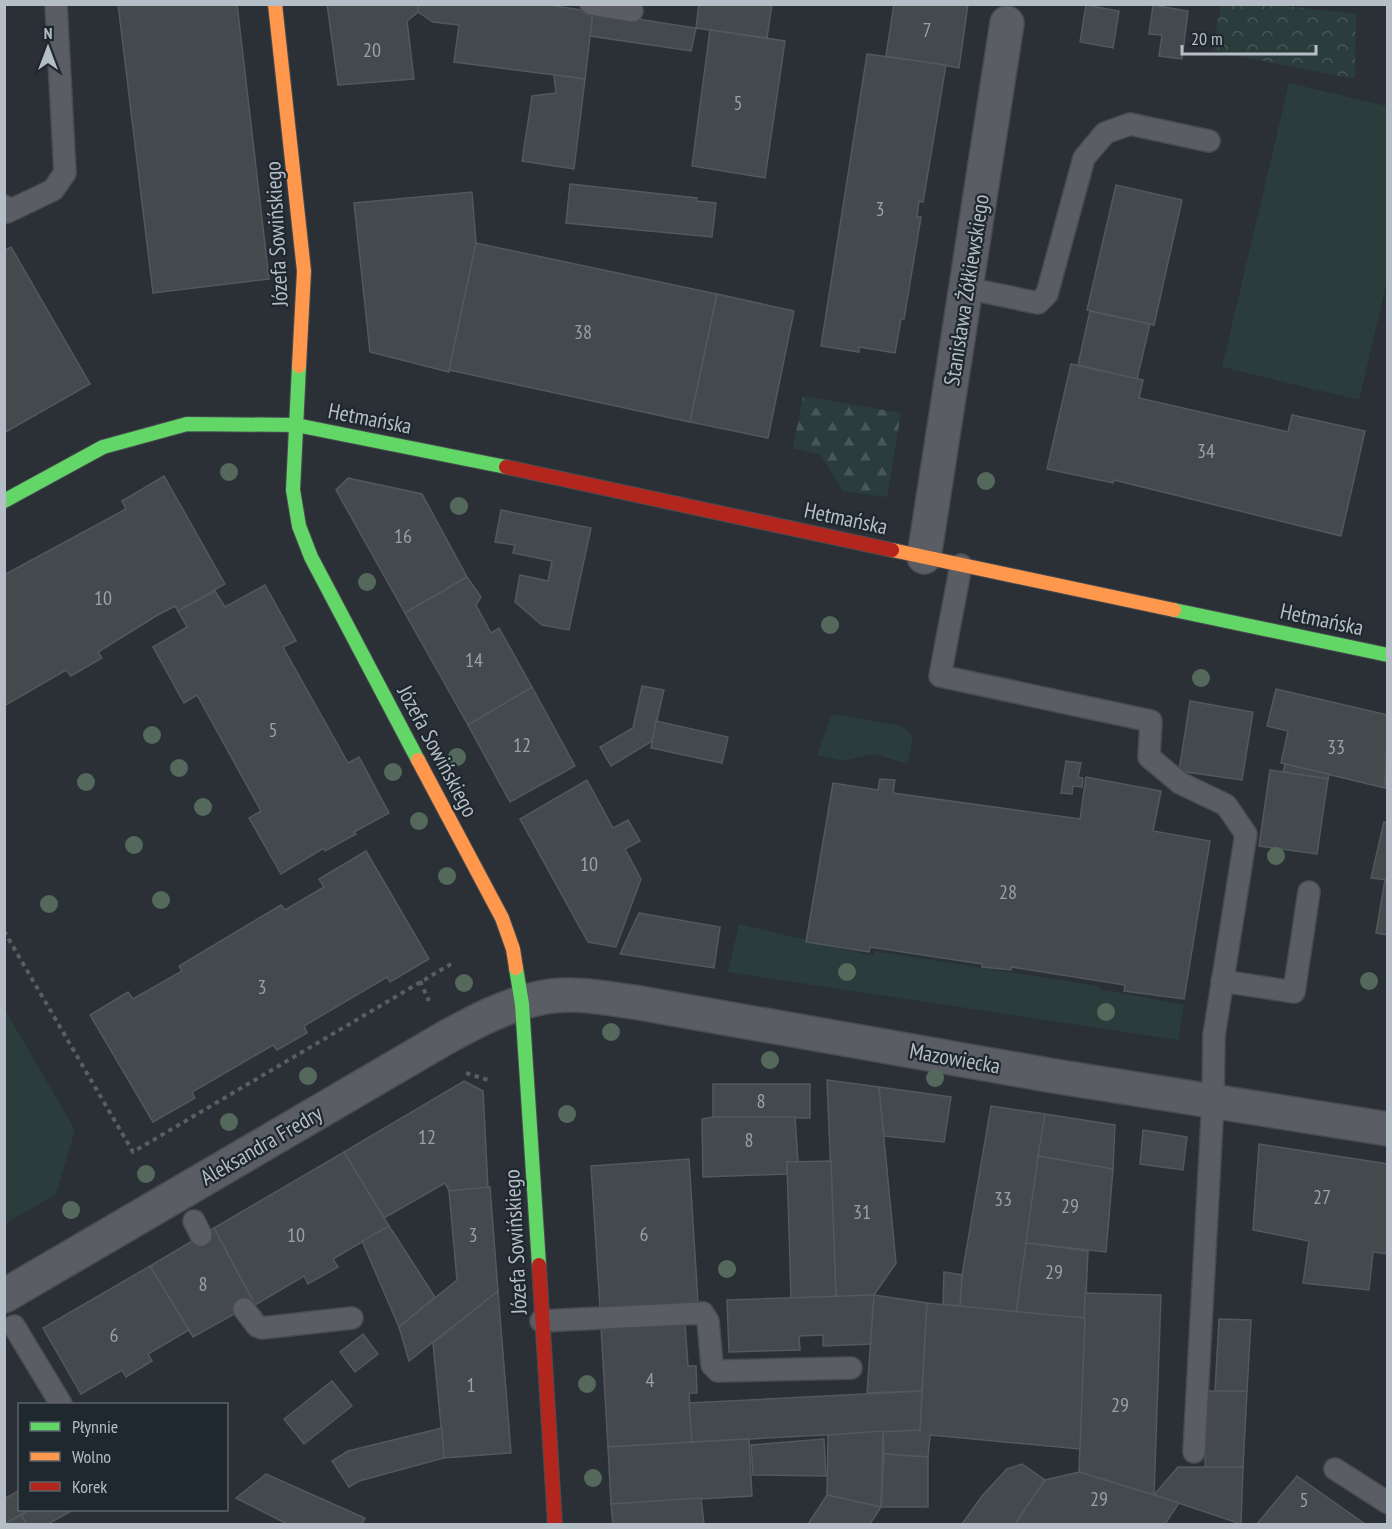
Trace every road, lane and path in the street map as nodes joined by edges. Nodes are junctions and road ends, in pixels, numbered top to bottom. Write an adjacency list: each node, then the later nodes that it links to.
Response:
1 (56, 4): 7 (lane)
2 (275, 4): 9 (street, Józefa Sowińskiego)
3 (591, 4): 4 (lane)
4 (632, 11)
5 (1007, 23): 8 (street, Stanisława Żółkiewskiego)
6 (1209, 141): 8 (lane)
7 (4, 206)
8 (966, 288): 11 (street, Stanisława Żółkiewskiego)
9 (296, 425): 10 (street, Hetmańska); 11 (street, Hetmańska); 18 (street, Józefa Sowińskiego)
10 (4, 501)
11 (924, 556): 12 (street, Hetmańska)
12 (961, 565): 13 (street, Hetmańska); 17 (lane)
13 (1388, 655)
14 (1310, 892): 17 (lane)
15 (4, 931): 16 (path)
16 (451, 964)
17 (1222, 981): 19 (lane)
18 (522, 1004): 19 (street, Mazowiecka); 22 (street, Aleksandra Fredry); 24 (street, Józefa Sowińskiego)
19 (1213, 1101): 20 (street, Mazowiecka); 27 (lane)
20 (1388, 1129)
21 (244, 1309): 23 (lane)
22 (9, 1311): 26 (lane)
23 (352, 1318)
24 (541, 1321): 25 (lane); 30 (street, Józefa Sowińskiego)
25 (851, 1368)
26 (60, 1403)
27 (1194, 1452)
28 (1335, 1469): 29 (lane)
29 (1388, 1503)
30 (555, 1524)

